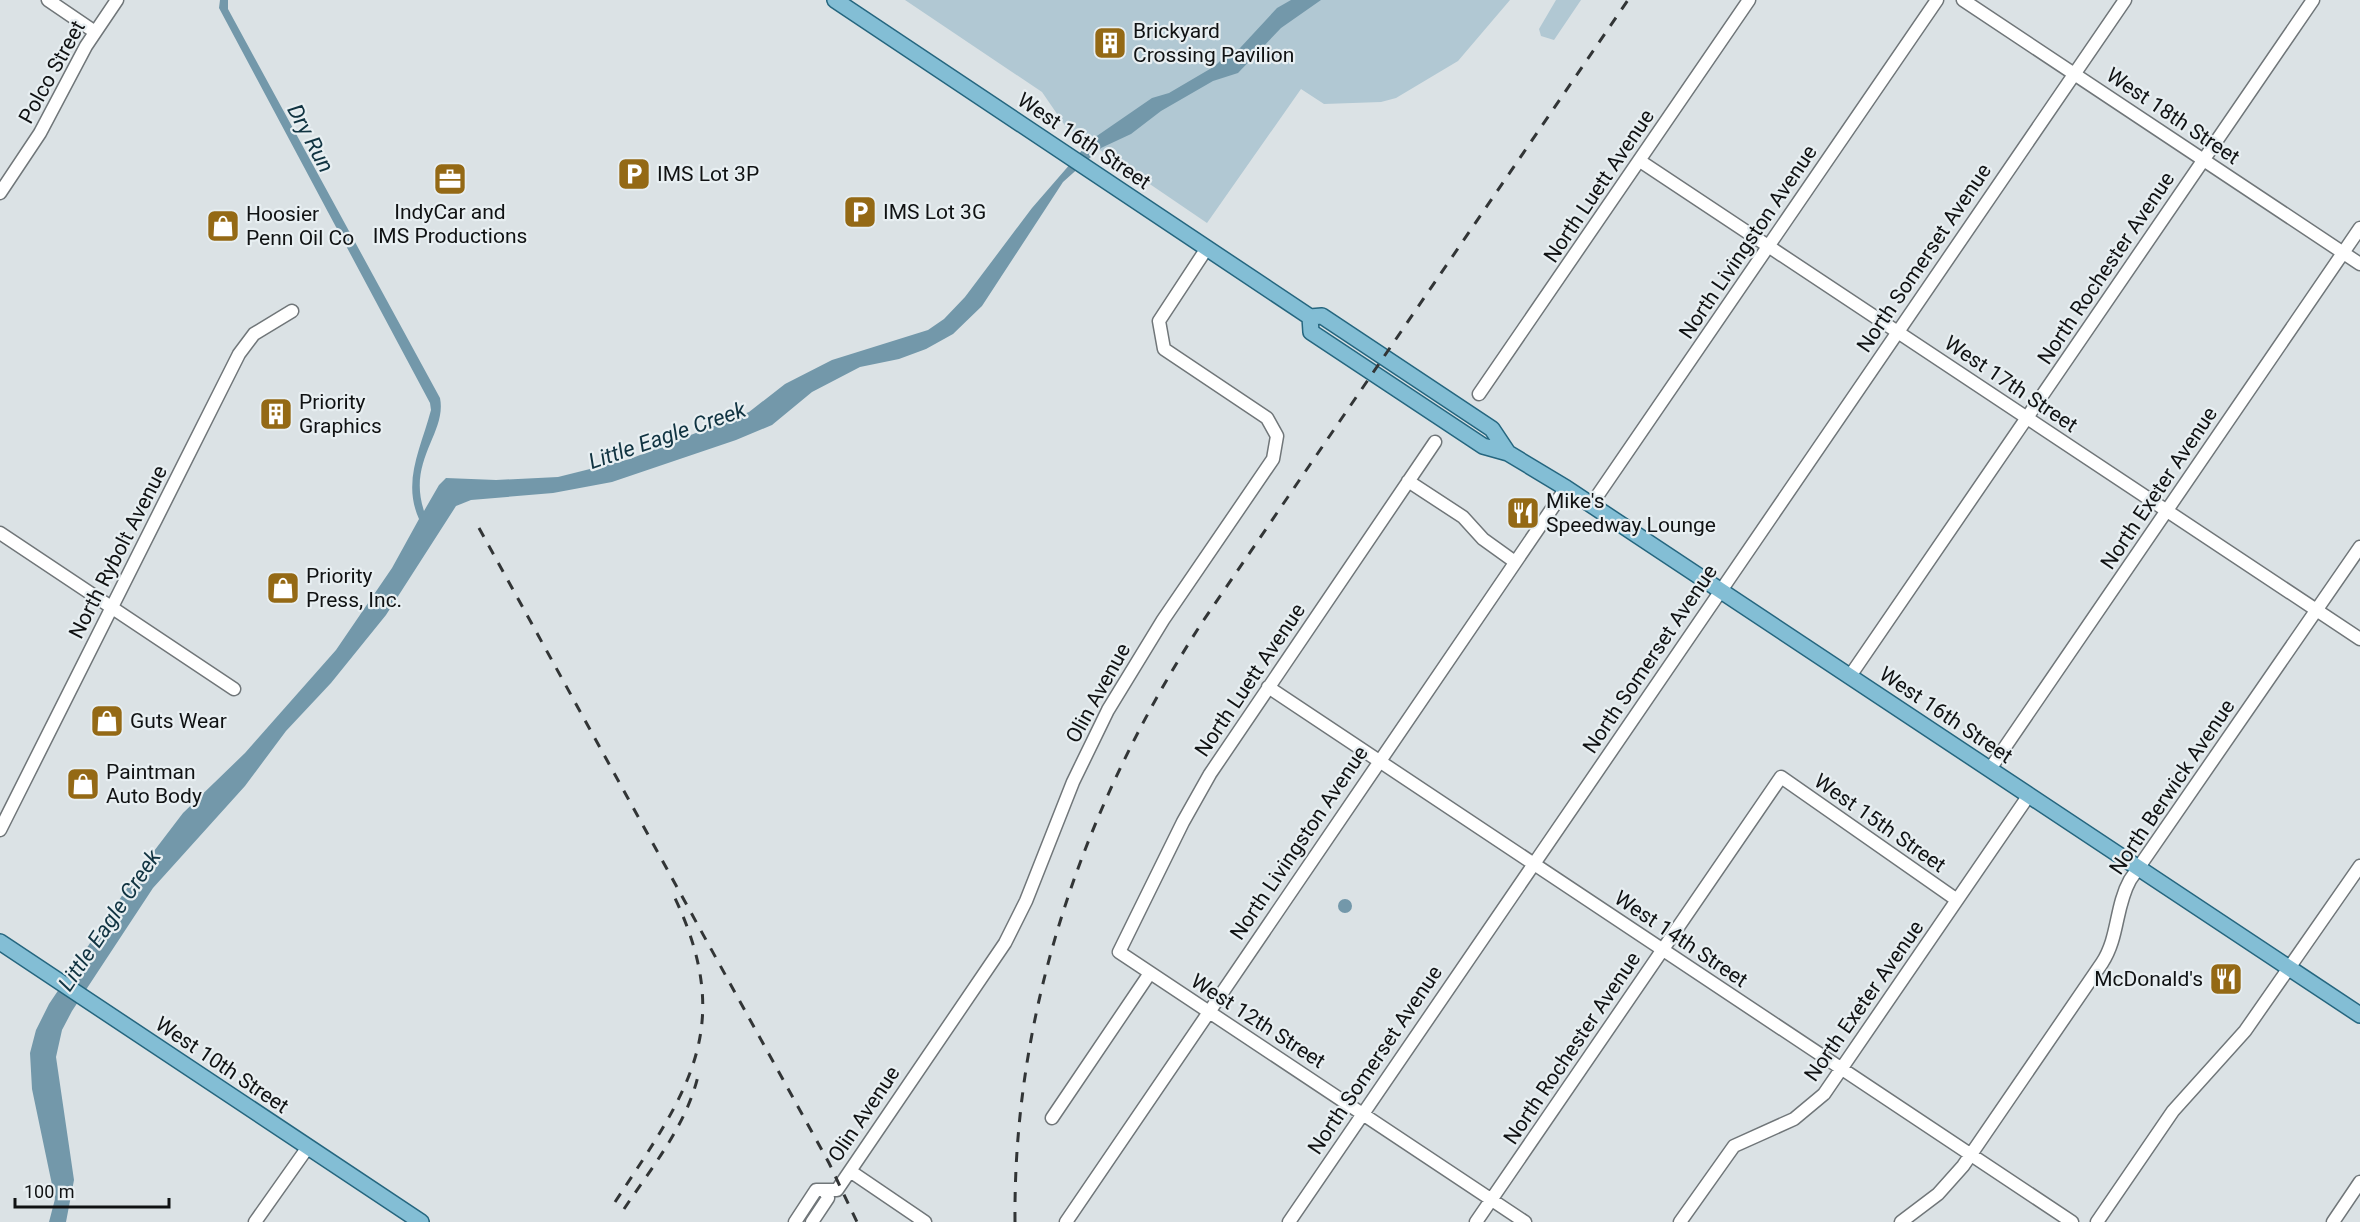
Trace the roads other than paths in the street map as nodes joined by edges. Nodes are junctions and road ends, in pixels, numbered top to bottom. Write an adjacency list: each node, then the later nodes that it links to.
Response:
1 (48, 0): 9 (street)
2 (117, 0): 9 (street, Polco Street)
3 (836, 0): 16 (main road, West 16th Street)
4 (1749, 0): 12 (street, North Luett Avenue)
5 (1937, 0): 15 (street, North Livingston Avenue)
6 (1964, 0): 10 (street, West 18th Street)
7 (2125, 0): 10 (street, North Somerset Avenue)
8 (2313, 0): 11 (street, North Rochester Avenue)
9 (95, 32): 13 (street, Polco Street)
10 (2075, 74): 11 (street, West 18th Street); 20 (street, North Somerset Avenue)
11 (2203, 160): 17 (street, West 18th Street); 22 (street, North Rochester Avenue)
12 (1640, 161): 15 (street, West 17th Street); 21 (street, North Luett Avenue)
13 (0, 193)
14 (2360, 228): 17 (street, North Exeter Avenue)
15 (1769, 246): 20 (street, West 17th Street); 26 (street, North Livingston Avenue)
16 (1207, 248): 25 (main road, West 16th Street); 59 (street, Olin Avenue)
17 (2343, 253): 18 (street, West 18th Street); 27 (street, North Exeter Avenue)
18 (2360, 264)
19 (292, 311): 32 (street, North Rybolt Avenue)
20 (1897, 332): 22 (street, West 17th Street); 31 (street, North Somerset Avenue)
21 (1479, 394)
22 (2026, 418): 27 (street, West 17th Street); 35 (street, North Rochester Avenue)
23 (1435, 442): 24 (street, North Luett Avenue)
24 (1408, 480): 30 (street); 36 (street, North Luett Avenue)
25 (1566, 488): 26 (main road, West 16th Street); 30 (street, North Livingston Avenue)
26 (1591, 505): 31 (main road, West 16th Street)
27 (2167, 511): 33 (street, West 17th Street); 39 (street, North Exeter Avenue)
28 (0, 533): 32 (street)
29 (2360, 547): 33 (street, North Berwick Avenue)
30 (1515, 562): 38 (street, North Livingston Avenue)
31 (1721, 591): 35 (main road, West 16th Street); 43 (street, North Somerset Avenue)
32 (112, 607): 37 (street); 42 (street, North Rybolt Avenue)
33 (2316, 610): 34 (street, West 17th Street); 45 (street, North Berwick Avenue)
34 (2360, 639)
35 (1850, 676): 39 (main road, West 16th Street)
36 (1268, 687): 38 (street, West 14th Street); 49 (street, North Luett Avenue)
37 (234, 688)
38 (1379, 762): 43 (street, West 14th Street); 52 (street, North Livingston Avenue)
39 (1990, 769): 41 (main road, West 16th Street)
40 (1781, 777): 46 (street, West 15th Street); 48 (street, North Rochester Avenue)
41 (2029, 795): 45 (main road, West 16th Street); 46 (street, North Exeter Avenue)
42 (0, 830)
43 (1533, 864): 48 (street, West 14th Street); 55 (street, North Somerset Avenue)
44 (2360, 866): 50 (street)
45 (2139, 868): 50 (main road, West 16th Street); 58 (street, North Berwick Avenue)
46 (1957, 900): 54 (street, North Exeter Avenue)
47 (0, 942): 57 (main road, West 10th Street)
48 (1663, 950): 54 (street, West 14th Street); 62 (street, North Rochester Avenue)
49 (1119, 952): 51 (street, West 12th Street)
50 (2289, 968): 53 (main road, West 16th Street); 75 (street)
51 (1150, 973): 52 (street, West 12th Street); 56 (street)
52 (1208, 1011): 55 (street, West 12th Street); 68 (street, North Livingston Avenue)
53 (2360, 1015)
54 (1842, 1069): 58 (street, West 14th Street); 72 (street, North Exeter Avenue)
55 (1363, 1114): 62 (street, West 12th Street); 69 (street, North Somerset Avenue)
56 (1052, 1118)
57 (308, 1147): 63 (street); 64 (main road, West 10th Street)
58 (1971, 1155): 73 (street, North Berwick Avenue); 74 (street, West 14th Street)
59 (850, 1171): 61 (street, Olin Avenue); 67 (street)
60 (2360, 1182): 76 (street)
61 (825, 1191): 65 (street, Olin Avenue); 66 (street, Olin Avenue)
62 (1492, 1200): 70 (street, North Rochester Avenue); 71 (street, West 12th Street)
63 (255, 1222)
64 (421, 1222)
65 (795, 1222)
66 (812, 1222)
67 (925, 1222)
68 (1066, 1222)
69 (1288, 1222)
70 (1476, 1222)
71 (1526, 1222)
72 (1680, 1222)
73 (1901, 1222)
74 (2072, 1222)
75 (2097, 1222)
76 (2333, 1222)

